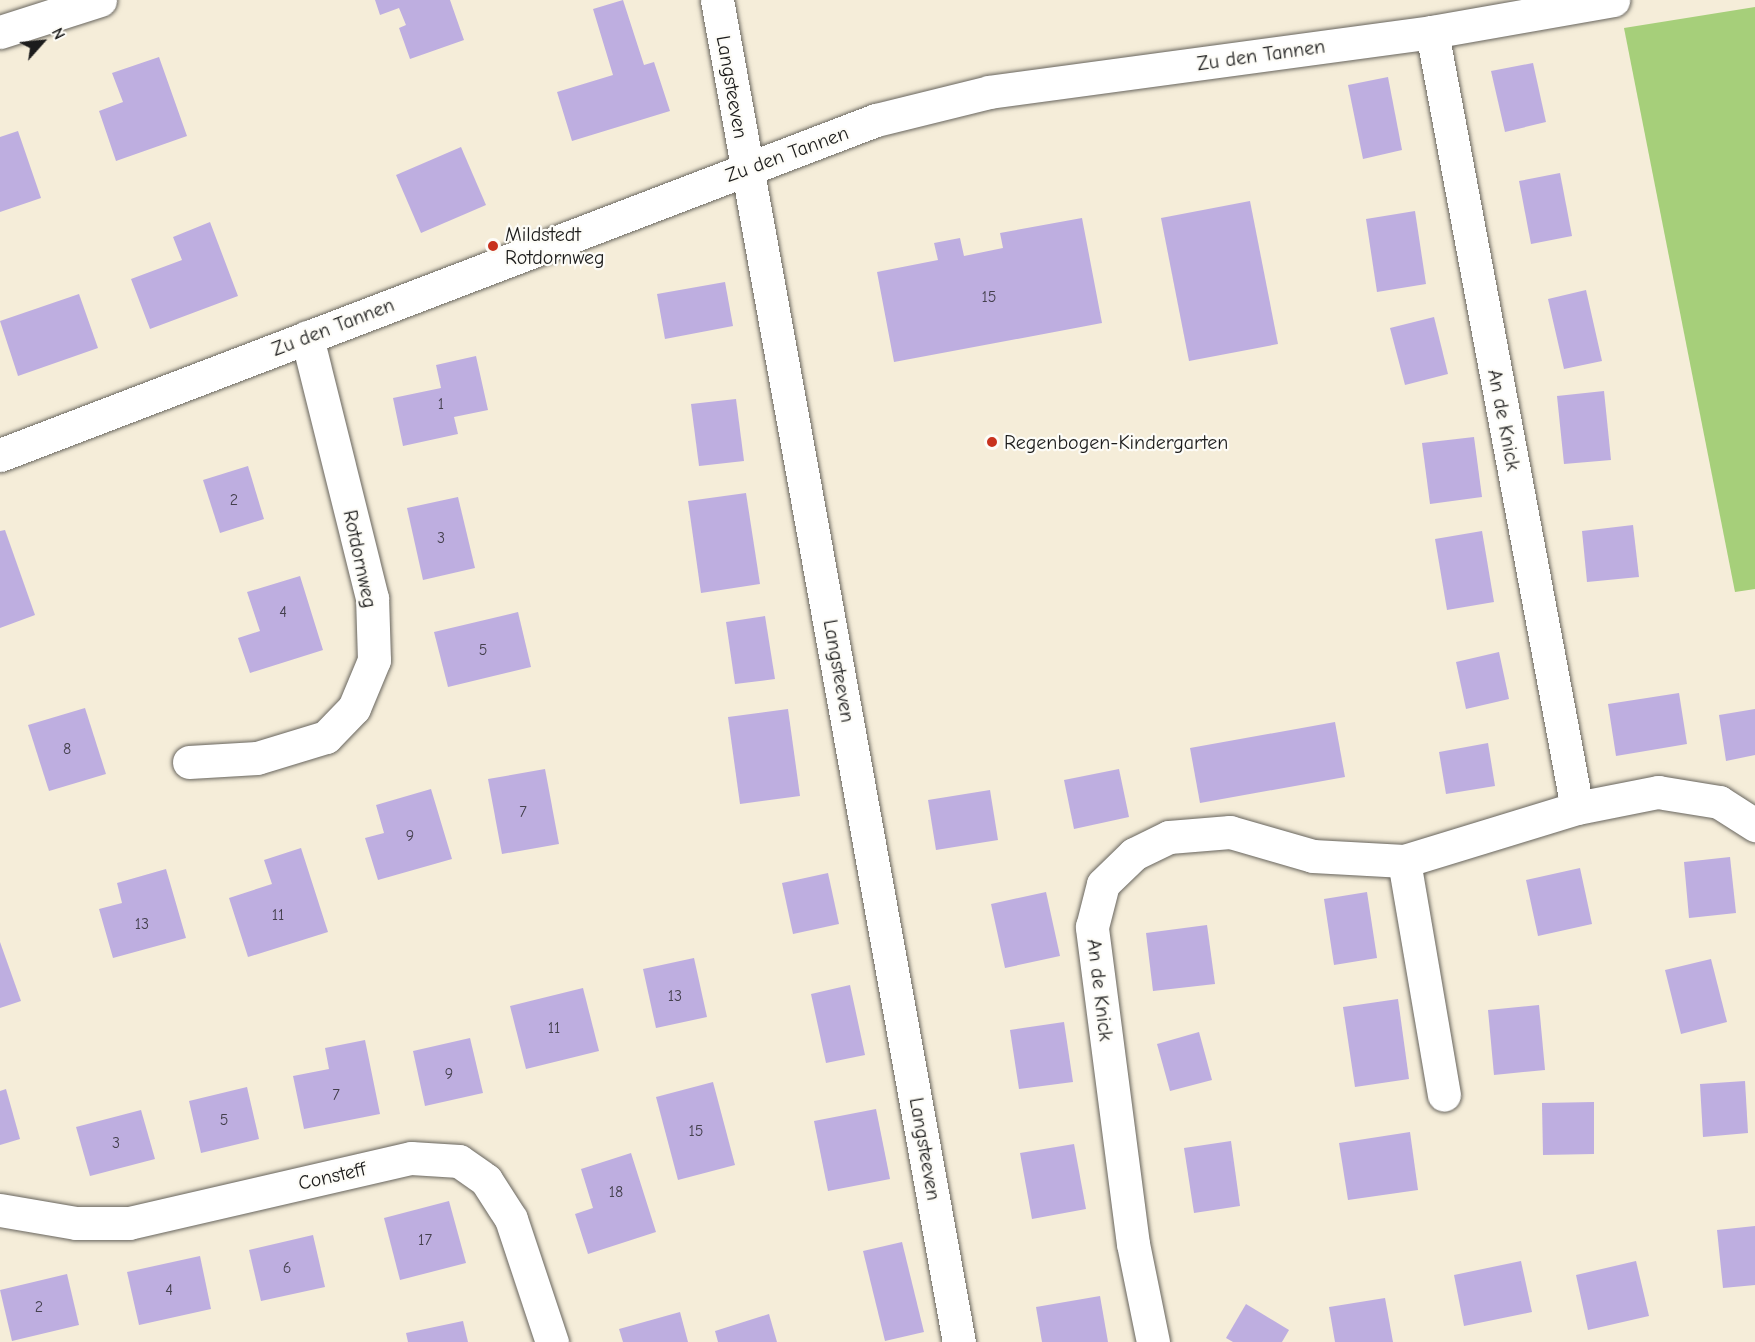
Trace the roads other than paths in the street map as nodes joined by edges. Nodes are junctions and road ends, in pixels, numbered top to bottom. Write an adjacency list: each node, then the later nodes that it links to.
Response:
1 (100, 0): 4 (street)
2 (717, 0): 6 (street, Langsteeven)
3 (1613, 0): 5 (street, Zu den Tannen)
4 (0, 32)
5 (1432, 32): 6 (street, Zu den Tannen); 10 (street, An de Knick)
6 (746, 168): 7 (street, Zu den Tannen); 16 (street, Langsteeven)
7 (307, 337): 8 (street, Zu den Tannen); 9 (street, Rotdornweg)
8 (0, 455)
9 (189, 762)
10 (1576, 808): 11 (street, An de Knick); 12 (street, An de Knick)
11 (1755, 825)
12 (1404, 861): 13 (street); 17 (street, An de Knick)
13 (1444, 1095)
14 (0, 1210): 15 (street, Consteff)
15 (552, 1342)
16 (959, 1342)
17 (1153, 1342)

